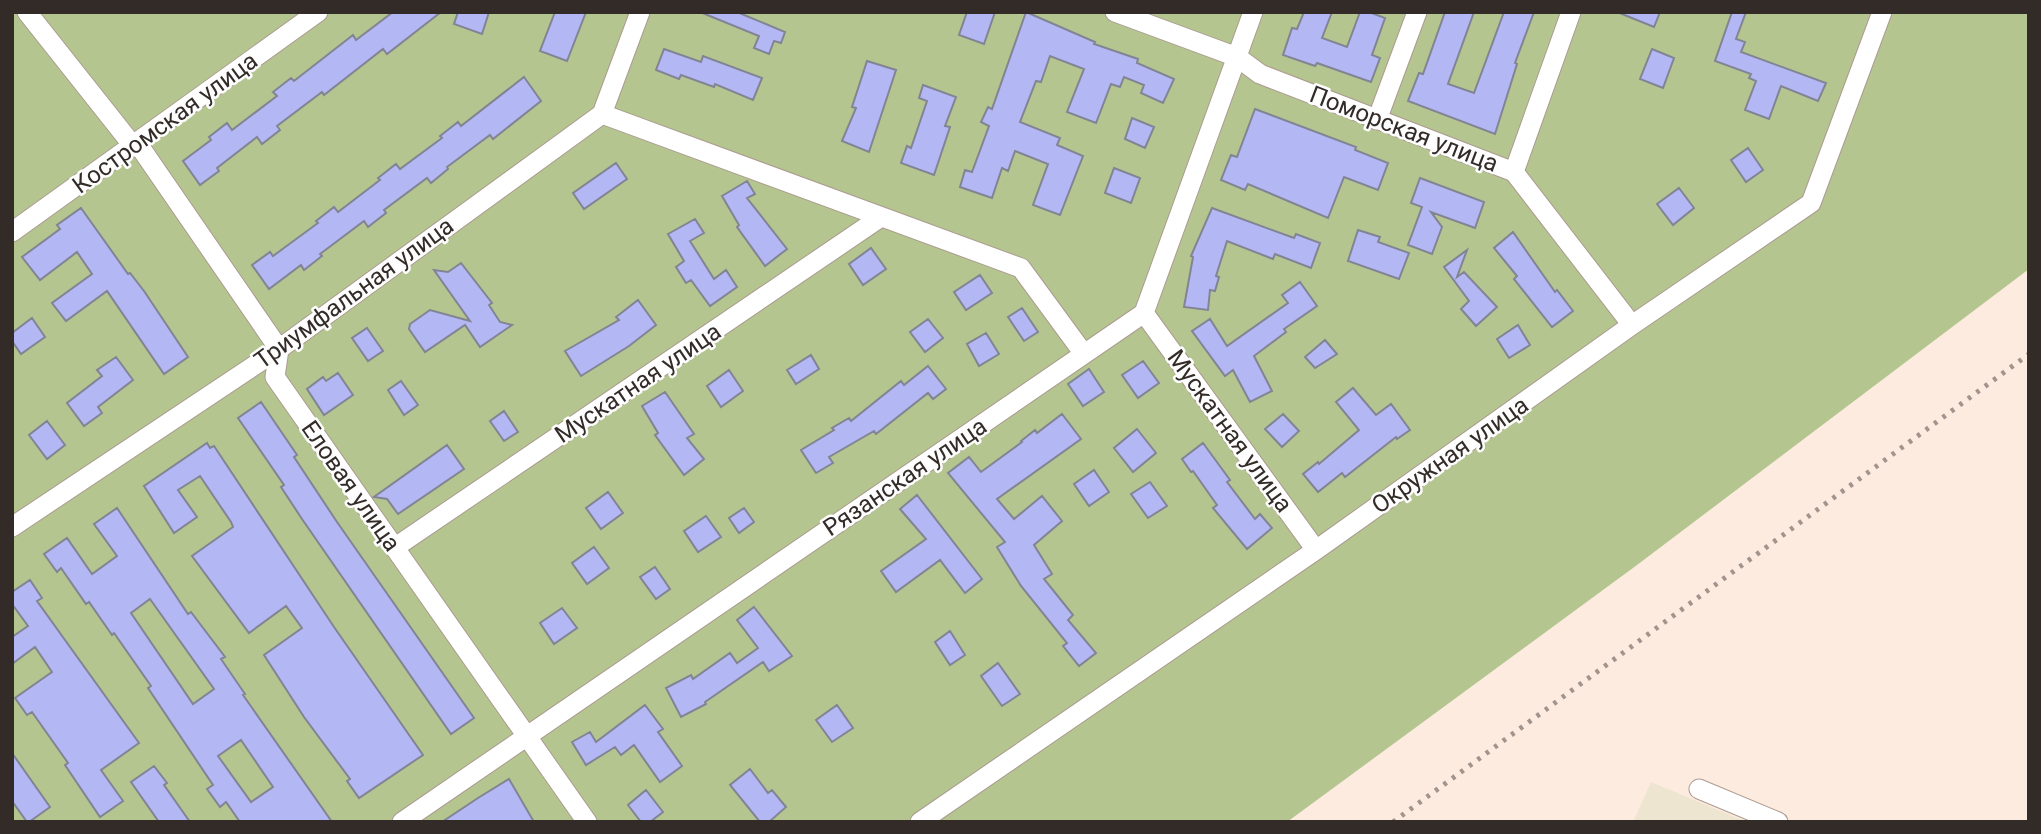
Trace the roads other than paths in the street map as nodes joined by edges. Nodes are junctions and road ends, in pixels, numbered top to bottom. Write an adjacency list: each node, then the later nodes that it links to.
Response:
1 (27, 12): 12 (street)
2 (318, 12): 12 (street, Костромская улица)
3 (640, 12): 10 (street)
4 (1115, 12): 9 (street, Поморская улица)
5 (1253, 12): 9 (street)
6 (1417, 12): 11 (street)
7 (1571, 12): 13 (street)
8 (1882, 12): 17 (street, Окружная улица)
9 (1237, 57): 11 (street, Поморская улица); 16 (street)
10 (602, 114): 14 (street); 18 (street, Триумфальная улица)
11 (1377, 120): 13 (street, Поморская улица)
12 (136, 145): 15 (street, Костромская улица); 18 (street)
13 (1514, 172): 17 (street, Поморская улица)
14 (881, 217): 19 (street); 21 (street, Мускатная улица)
15 (12, 233)
16 (1144, 313): 19 (street, Рязанская улица); 22 (street, Мускатная улица)
17 (1633, 325): 22 (street, Окружная улица)
18 (279, 349): 20 (street, Триумфальная улица); 21 (street, Еловая улица)
19 (1084, 354): 23 (street, Рязанская улица)
20 (12, 527)
21 (394, 548): 23 (street, Еловая улица)
22 (1317, 550): 27 (street, Окружная улица)
23 (528, 735): 25 (street, Рязанская улица); 26 (street, Еловая улица)
24 (1699, 789): 28 (street)
25 (402, 822)
26 (587, 822)
27 (920, 822)
28 (1778, 822)

